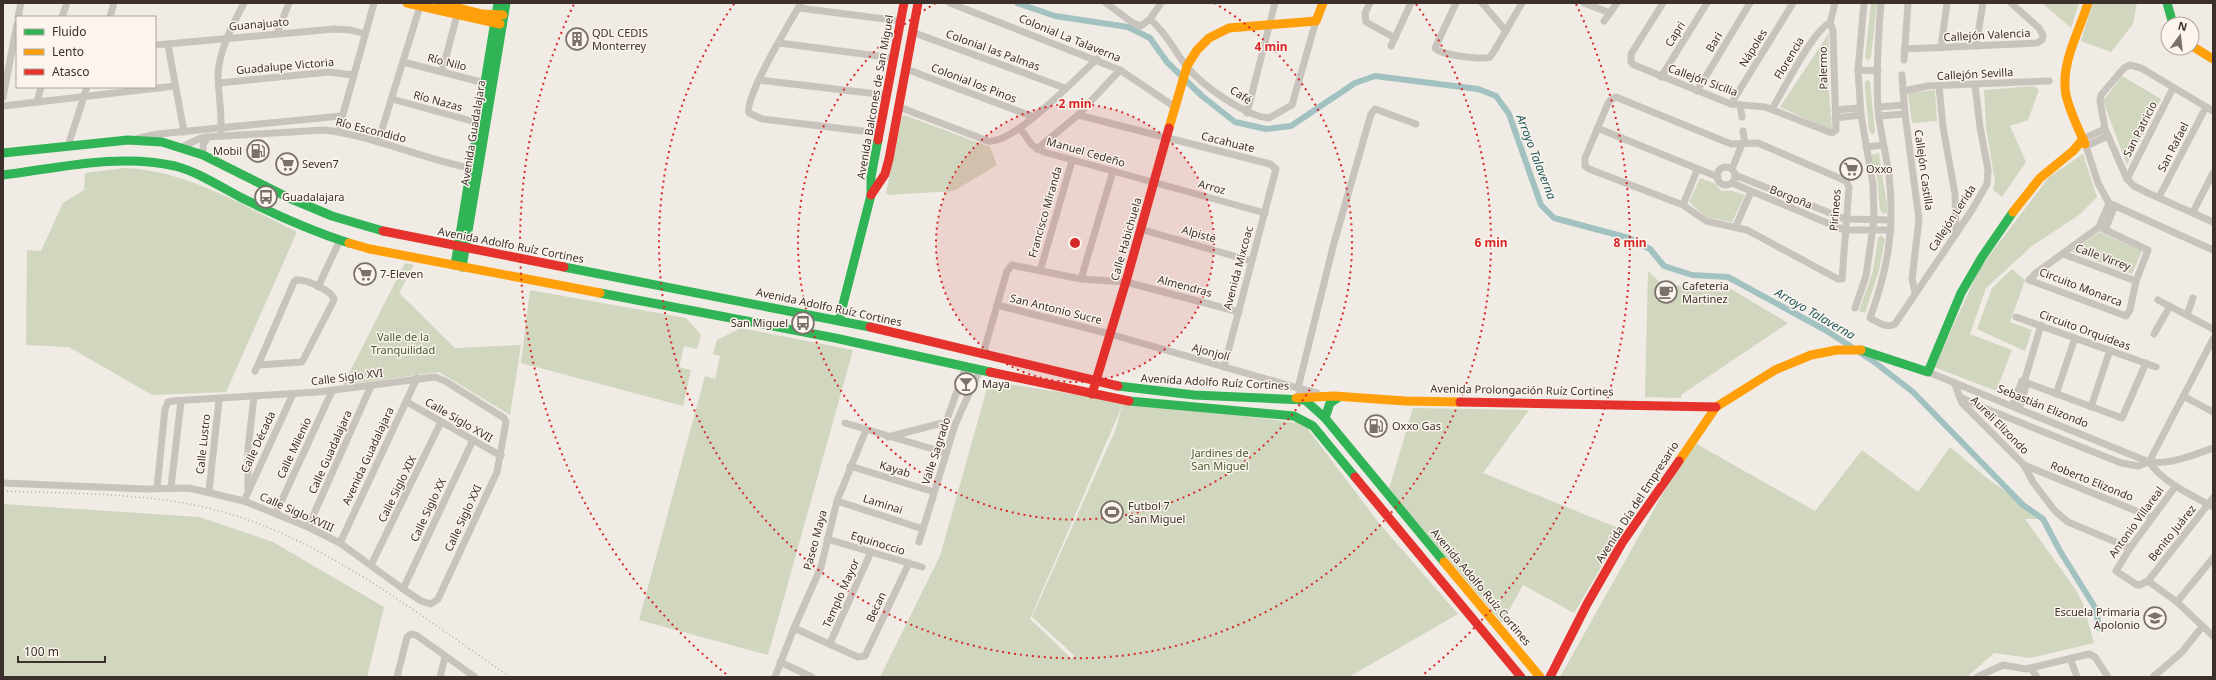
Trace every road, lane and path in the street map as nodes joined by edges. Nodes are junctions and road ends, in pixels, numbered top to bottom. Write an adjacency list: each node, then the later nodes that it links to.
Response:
1 (21, 3): 42 (street)
2 (67, 3): 43 (street)
3 (114, 3): 44 (street)
4 (244, 3): 58 (street)
5 (290, 3): 56 (street)
6 (374, 3): 57 (street)
7 (406, 3): 38 (main road)
8 (439, 3): 46 (main road)
9 (498, 3): 46 (main road, Avenida Guadalajara)
10 (506, 3): 46 (main road, Avenida Guadalajara)
11 (904, 3): 48 (main road, Avenida Balcones de San Miguel)
12 (918, 3): 55 (main road, Avenida Balcones de San Miguel)
13 (950, 3): 71 (street, Colonial La Talaverna)
14 (1106, 3): 47 (street)
15 (1161, 3): 47 (street)
16 (1275, 3): 52 (street)
17 (1323, 3): 49 (main road)
18 (1370, 3): 59 (street)
19 (1411, 3): 59 (street)
20 (1456, 3): 54 (street)
21 (1482, 3): 54 (street)
22 (1522, 3): 54 (street)
23 (1584, 3): 40 (street)
24 (1617, 3): 40 (street)
25 (1663, 3): 83 (street, Callejón Sicilia)
26 (1708, 3): 83 (street, Capri)
27 (1750, 3): 95 (street, Bari)
28 (1793, 3): 102 (street, Nápoles)
29 (1835, 3): 51 (street, Palermo)
30 (1864, 3): 78 (street)
31 (1881, 3): 79 (street)
32 (1908, 3): 68 (street)
33 (1947, 3): 67 (street)
34 (1983, 3): 66 (street)
35 (2010, 3): 66 (street, Callejón Valencia)
36 (2088, 3): 140 (main road)
37 (2167, 3): 45 (main road)
38 (420, 4): 41 (main road); 74 (street)
39 (800, 6): 48 (street); 61 (street)
40 (1610, 13): 50 (street)
41 (457, 15): 46 (main road); 80 (street)
42 (18, 16)
43 (62, 16)
44 (110, 16)
45 (2171, 16)
46 (500, 19): 87 (main road, Avenida Guadalajara); 152 (main road, Avenida Guadalajara)
47 (1150, 19): 75 (street, Café)
48 (901, 21): 60 (main road, Avenida Balcones de San Miguel)
49 (1316, 21): 52 (main road, Calle Habichuela); 114 (street, Café)
50 (1604, 21)
51 (1830, 23): 110 (street, Florencia); 111 (street, Palermo)
52 (1268, 24): 75 (main road, Calle Habichuela); 114 (street)
53 (16, 29): 99 (street)
54 (1506, 31)
55 (912, 32): 62 (main road, Avenida Balcones de San Miguel); 93 (street, Colonial las Palmas)
56 (277, 33): 57 (street, Guanajuato); 58 (street, Guanajuato)
57 (365, 34): 81 (street)
58 (227, 38): 64 (street, Guanajuato); 86 (street)
59 (1395, 38): 65 (street)
60 (898, 41): 62 (main road); 70 (main road, Avenida Balcones de San Miguel)
61 (779, 43): 70 (street); 84 (street)
62 (910, 44): 76 (main road, Avenida Balcones de San Miguel)
63 (156, 45): 64 (street, Guanajuato)
64 (168, 45): 89 (street)
65 (1391, 46)
66 (1976, 46): 67 (street, Callejón Valencia)
67 (1941, 48): 68 (street, Callejón Valencia)
68 (1904, 49): 73 (street)
69 (2200, 51): 72 (main road)
70 (894, 58): 97 (main road, Avenida Balcones de San Miguel)
71 (1097, 59): 77 (street, Colonial La Talaverna); 93 (street)
72 (2213, 59)
73 (1904, 60)
74 (403, 62): 80 (street, Río Nilo); 100 (street)
75 (1187, 68): 107 (main road, Calle Habichuela); 114 (street, Café)
76 (906, 69): 106 (main road, Avenida Balcones de San Miguel); 119 (street, Colonial los Pinos)
77 (1120, 70): 107 (street, Colonial La Talaverna); 116 (street)
78 (1858, 70): 79 (street); 113 (street)
79 (1878, 71): 108 (street)
80 (442, 72): 87 (street, Río Nilo)
81 (353, 75): 86 (street, Guadalupe Victoria); 117 (street)
82 (1902, 75): 96 (street, Callejón Castilla)
83 (1662, 77): 95 (street, Callejón Sicilia)
84 (759, 80): 97 (street); 133 (street)
85 (2049, 81): 88 (street, Callejón Sevilla)
86 (219, 83): 125 (street)
87 (486, 83): 123 (main road, Avenida Guadalajara)
88 (1975, 85): 90 (street, Callejón Sevilla); 180 (street, Callejón Lerida)
89 (175, 86): 98 (street); 129 (street)
90 (1939, 86): 96 (street, Callejón Sevilla); 180 (street)
91 (41, 88): 101 (street)
92 (87, 88): 98 (street)
93 (1065, 88): 119 (street)
94 (2173, 88): 109 (street); 131 (street); 160 (street, San Patricio)
95 (1697, 91): 102 (street, Callejón Sicilia)
96 (1903, 91): 104 (street, Callejón Castilla)
97 (886, 95): 133 (main road, Avenida Balcones de San Miguel)
98 (84, 97): 101 (street); 143 (street)
99 (3, 98)
100 (392, 100): 123 (street, Río Nazas); 139 (street)
101 (37, 102): 105 (street)
102 (1731, 104): 103 (street, Callejón Sicilia)
103 (1740, 105): 110 (street, Callejón Sicilia); 120 (street)
104 (1904, 105): 108 (street); 115 (street, Callejón Castilla)
105 (3, 106)
106 (899, 107): 126 (street); 150 (main road, Avenida Balcones de San Miguel)
107 (1175, 107): 137 (main road, Calle Habichuela)
108 (1878, 107): 118 (street)
109 (2206, 107): 112 (street); 165 (street, San Rafael)
110 (1772, 109): 134 (street, Callejón Sicilia)
111 (1835, 110): 113 (street); 121 (street, Palermo)
112 (2213, 111)
113 (1861, 112): 121 (street); 145 (street)
114 (1247, 113)
115 (1905, 114): 118 (street); 193 (street, Callejón Castilla)
116 (1078, 115): 137 (street, Cacahuate); 146 (street)
117 (341, 116): 122 (street); 130 (street)
118 (1879, 116): 142 (street)
119 (1034, 117): 126 (street)
120 (1742, 117)
121 (1835, 118): 134 (street, Palermo)
122 (282, 122): 125 (street); 132 (street)
123 (479, 123): 152 (main road, Avenida Guadalajara)
124 (1416, 124): 229 (street)
125 (221, 128): 129 (street); 135 (street)
126 (1020, 128): 146 (street, Manuel Cedeño)
127 (1597, 128): 141 (street, Pirineos); 153 (street); 167 (street, Pirineos)
128 (1743, 131): 141 (street)
129 (184, 132): 138 (street)
130 (338, 132): 132 (street, Río Escondido); 139 (street, Río Escondido)
131 (2107, 132): 140 (street); 160 (street)
132 (284, 133): 135 (street, Río Escondido)
133 (879, 133): 149 (main road, Avenida Balcones de San Miguel)
134 (1834, 133)
135 (221, 136): 136 (street, Río Escondido)
136 (208, 137): 144 (street, Río Escondido); 148 (street)
137 (1167, 138): 158 (street, Cacahuate); 161 (main road, Calle Habichuela)
138 (128, 140): 143 (main road, Avenida Adolfo Ruíz Cortines); 144 (main road, Avenida Adolfo Ruíz Cortines)
139 (378, 142): 152 (street, Río Escondido)
140 (2083, 143): 166 (street); 216 (main road)
141 (1743, 144): 155 (street); 170 (street, Pirineos)
142 (1883, 144): 145 (street); 172 (street)
143 (68, 146): 147 (main road, Avenida Adolfo Ruíz Cortines)
144 (182, 146): 148 (main road, Avenida Adolfo Ruíz Cortines)
145 (1866, 147): 171 (street)
146 (1037, 149): 151 (street, Manuel Cedeño)
147 (3, 153)
148 (203, 155): 182 (main road, Avenida Adolfo Ruíz Cortines)
149 (875, 156): 150 (main road); 164 (main road, Avenida Balcones de San Miguel)
150 (889, 159): 164 (main road, Avenida Balcones de San Miguel)
151 (1072, 161): 154 (street, Manuel Cedeño); 188 (street, Francisco Miranda)
152 (475, 169): 182 (main road, Avenida Guadalajara)
153 (1697, 170): 159 (street); 167 (street)
154 (1113, 171): 161 (street, Manuel Cedeño); 189 (street)
155 (1734, 172): 159 (street); 162 (street); 170 (street, Borgoña)
156 (2213, 173): 168 (street)
157 (3, 175): 181 (main road)
158 (1276, 175): 169 (street, Avenida Mixcoac)
159 (1718, 177): 162 (street)
160 (2127, 179): 165 (street)
161 (1154, 183): 169 (street, Arroz); 176 (main road, Calle Habichuela)
162 (1732, 183): 163 (street, Borgoña)
163 (1751, 192): 174 (street); 177 (street, Borgoña)
164 (871, 195): 202 (main road, Avenida Balcones de San Miguel)
165 (2159, 197): 168 (street)
166 (2112, 204): 175 (street); 183 (street)
167 (1683, 205): 174 (street, Pirineos)
168 (2193, 212): 173 (street)
169 (1265, 213): 185 (street, Avenida Mixcoac)
170 (1845, 219): 171 (street, Borgoña); 177 (street, Pirineos)
171 (1874, 220): 172 (street, Borgoña); 178 (street)
172 (1892, 220): 179 (street)
173 (2213, 222)
174 (1736, 226): 177 (street, Pirineos)
175 (2102, 228): 184 (street); 190 (street, Circuito Monarca)
176 (1140, 229): 185 (street, Alpiste); 191 (main road, Calle Habichuela)
177 (1844, 230): 178 (street, Borgoña)
178 (1874, 230): 179 (street, Borgoña); 198 (street)
179 (1892, 230): 193 (street, Callejón Lerida)
180 (1956, 234): 193 (street, Callejón Lerida)
181 (340, 240): 187 (main road); 192 (street)
182 (462, 248): 187 (main road, Avenida Guadalajara); 202 (main road, Avenida Adolfo Ruíz Cortines)
183 (2213, 250)
184 (2063, 254): 190 (street, Calle Virrey); 190 (street, Circuito Monarca)
185 (1252, 261): 199 (street, Avenida Mixcoac)
186 (1017, 265): 188 (street, Almendras); 196 (street, Francisco Miranda)
187 (459, 266): 212 (main road)
188 (1040, 270): 189 (street, Almendras)
189 (1082, 279): 191 (street, Almendras)
190 (2136, 281)
191 (1126, 282): 199 (street, Almendras); 205 (main road, Calle Habichuela)
192 (318, 287): 192 (street)
193 (1915, 292)
194 (2193, 298): 200 (street)
195 (2158, 300): 197 (street)
196 (996, 305): 205 (street, San Antonio Sucre); 210 (street, Francisco Miranda)
197 (2170, 306): 200 (street); 206 (street)
198 (1855, 308)
199 (1238, 312): 213 (street, Avenida Mixcoac)
200 (2187, 315): 204 (street)
201 (2016, 317): 203 (street, Circuito Orquídeas)
202 (839, 320): 210 (main road, Avenida Adolfo Ruíz Cortines)
203 (2041, 325): 207 (street, Circuito Orquídeas); 218 (street)
204 (2213, 329)
205 (1110, 334): 213 (street, Ajonjolí); 219 (main road, Calle Habichuela)
206 (2154, 334)
207 (2075, 338): 209 (street, Circuito Orquídeas); 225 (street)
208 (2213, 339): 228 (street)
209 (2110, 350): 211 (street, Circuito Orquídeas); 236 (street)
210 (983, 354): 219 (main road, Avenida Adolfo Ruíz Cortines)
211 (2146, 363): 214 (street, Circuito Orquídeas); 236 (street)
212 (966, 366): 215 (main road); 241 (street)
213 (1224, 367): 229 (street, Ajonjolí)
214 (2156, 367)
215 (980, 368): 224 (main road); 243 (street, Valle Sagrado)
216 (1928, 372): 220 (street, Sebastián Elizondo); 235 (main road, Sebastián Elizondo)
217 (417, 378): 221 (street, Calle Siglo XVI); 234 (street, Avenida Guadalajara); 244 (street, Calle Siglo XVI)
218 (2025, 381): 225 (street); 237 (street)
219 (1096, 382): 224 (main road, Calle Habichuela); 229 (main road, Avenida Adolfo Ruíz Cortines)
220 (1954, 382): 226 (street, Aureli Elizondo); 237 (street, Sebastián Elizondo)
221 (371, 386): 222 (street, Calle Siglo XVI); 267 (street, Calle Guadalajara)
222 (332, 391): 223 (street, Calle Siglo XVI); 265 (street, Calle Milenio)
223 (293, 394): 227 (street, Calle Siglo XVI); 258 (street, Calle Década)
224 (1092, 394): 296 (main road)
225 (2056, 394): 236 (street)
226 (1958, 395): 251 (street); 252 (street, Aureli Elizondo)
227 (254, 396): 232 (street, Calle Siglo XVI); 258 (street)
228 (2183, 396): 238 (street); 251 (street)
229 (1302, 397): 230 (main road, Avenida Prolongación Ruíz Cortines); 230 (street, Avenida Prolongación Ruíz Cortines); 239 (main road, Avenida Adolfo Ruíz Cortines)
230 (1329, 397): 231 (main road, Avenida Prolongación Ruíz Cortines)
231 (1339, 397): 235 (main road, Avenida Prolongación Ruíz Cortines); 239 (main road)
232 (219, 400): 233 (street, Calle Siglo XVI); 259 (street, Calle Lustro)
233 (180, 401): 255 (street); 257 (street, Calle Siglo XVI)
234 (407, 402): 240 (street, Calle Siglo XVII); 271 (street, Avenida Guadalajara)
235 (1716, 407): 298 (main road, Avenida Día del Empresario)
236 (2090, 407)
237 (2015, 408): 251 (street, Sebastián Elizondo)
238 (2213, 412)
239 (1325, 418): 297 (main road, Avenida Adolfo Ruíz Cortines)
240 (441, 422): 247 (street, Calle Siglo XVII); 276 (street, Calle Siglo XIX)
241 (946, 422): 243 (street); 246 (street)
242 (845, 423): 245 (street)
243 (955, 425): 249 (street, Valle Sagrado)
244 (506, 426): 250 (street, Calle Siglo XXI)
245 (866, 430): 246 (street); 253 (street, Paseo Maya)
246 (888, 437): 249 (street)
247 (473, 440): 250 (street, Calle Siglo XVII); 279 (street, Calle Siglo XX)
248 (2213, 448): 251 (street, Sebastián Elizondo)
249 (946, 453): 260 (street, Valle Sagrado)
250 (501, 456): 280 (street, Calle Siglo XXI)
251 (2149, 462): 256 (street)
252 (2024, 465): 266 (street, Roberto Elizondo); 272 (street, Aureli Elizondo)
253 (850, 466): 260 (street, Kayab); 263 (street, Paseo Maya)
254 (3, 483): 257 (street, Calle Siglo XVIII)
255 (171, 487): 257 (street, Calle Siglo XVIII); 259 (street, Calle Siglo XVIII)
256 (2175, 487): 264 (street); 266 (street, Antonio Villareal)
257 (157, 488)
258 (248, 488): 262 (street, Calle Década)
259 (209, 491): 262 (street, Calle Siglo XVIII)
260 (934, 492): 268 (street, Valle Sagrado)
261 (2213, 498): 264 (street, Benito Juárez)
262 (244, 501): 265 (street, Calle Siglo XVIII)
263 (837, 501): 268 (street, Laminai); 269 (street, Paseo Maya)
264 (2211, 506): 278 (street, Benito Juárez)
265 (276, 513): 267 (street, Calle Siglo XVIII)
266 (2151, 517): 272 (street, Antonio Villareal)
267 (308, 527): 271 (street, Calle Siglo XVIII)
268 (923, 529): 270 (street, Valle Sagrado)
269 (827, 539): 273 (street, Equinoccio); 283 (street, Paseo Maya)
270 (919, 542)
271 (340, 544): 276 (street, Calle Siglo XVIII)
272 (2130, 548): 278 (street, Antonio Villareal)
273 (871, 552): 275 (street, Equinoccio); 285 (street, Templo Mayor)
274 (2213, 558): 281 (street)
275 (909, 563): 277 (street, Equinoccio); 285 (street, Becan)
276 (371, 565): 279 (street, Calle Siglo XVIII)
277 (922, 567)
278 (2148, 581): 281 (street)
279 (403, 589): 280 (street, Calle Siglo XVIII)
280 (421, 601)
281 (2177, 602): 282 (street)
282 (2202, 627): 284 (street); 303 (street)
283 (794, 628): 285 (street); 288 (street, Paseo Maya)
284 (2213, 636)
285 (830, 644)
286 (445, 657): 291 (street); 292 (street); 293 (street)
287 (2070, 658): 289 (street); 301 (street); 302 (street)
288 (780, 662): 294 (street, Paseo Maya); 295 (street)
289 (2031, 669): 290 (street); 300 (street)
290 (1992, 674): 299 (street)
291 (398, 677)
292 (440, 677)
293 (475, 677)
294 (775, 677)
295 (812, 677)
296 (1521, 677)
297 (1540, 677)
298 (1550, 677)
299 (1977, 677)
300 (2037, 677)
301 (2077, 677)
302 (2108, 677)
303 (2153, 677)

